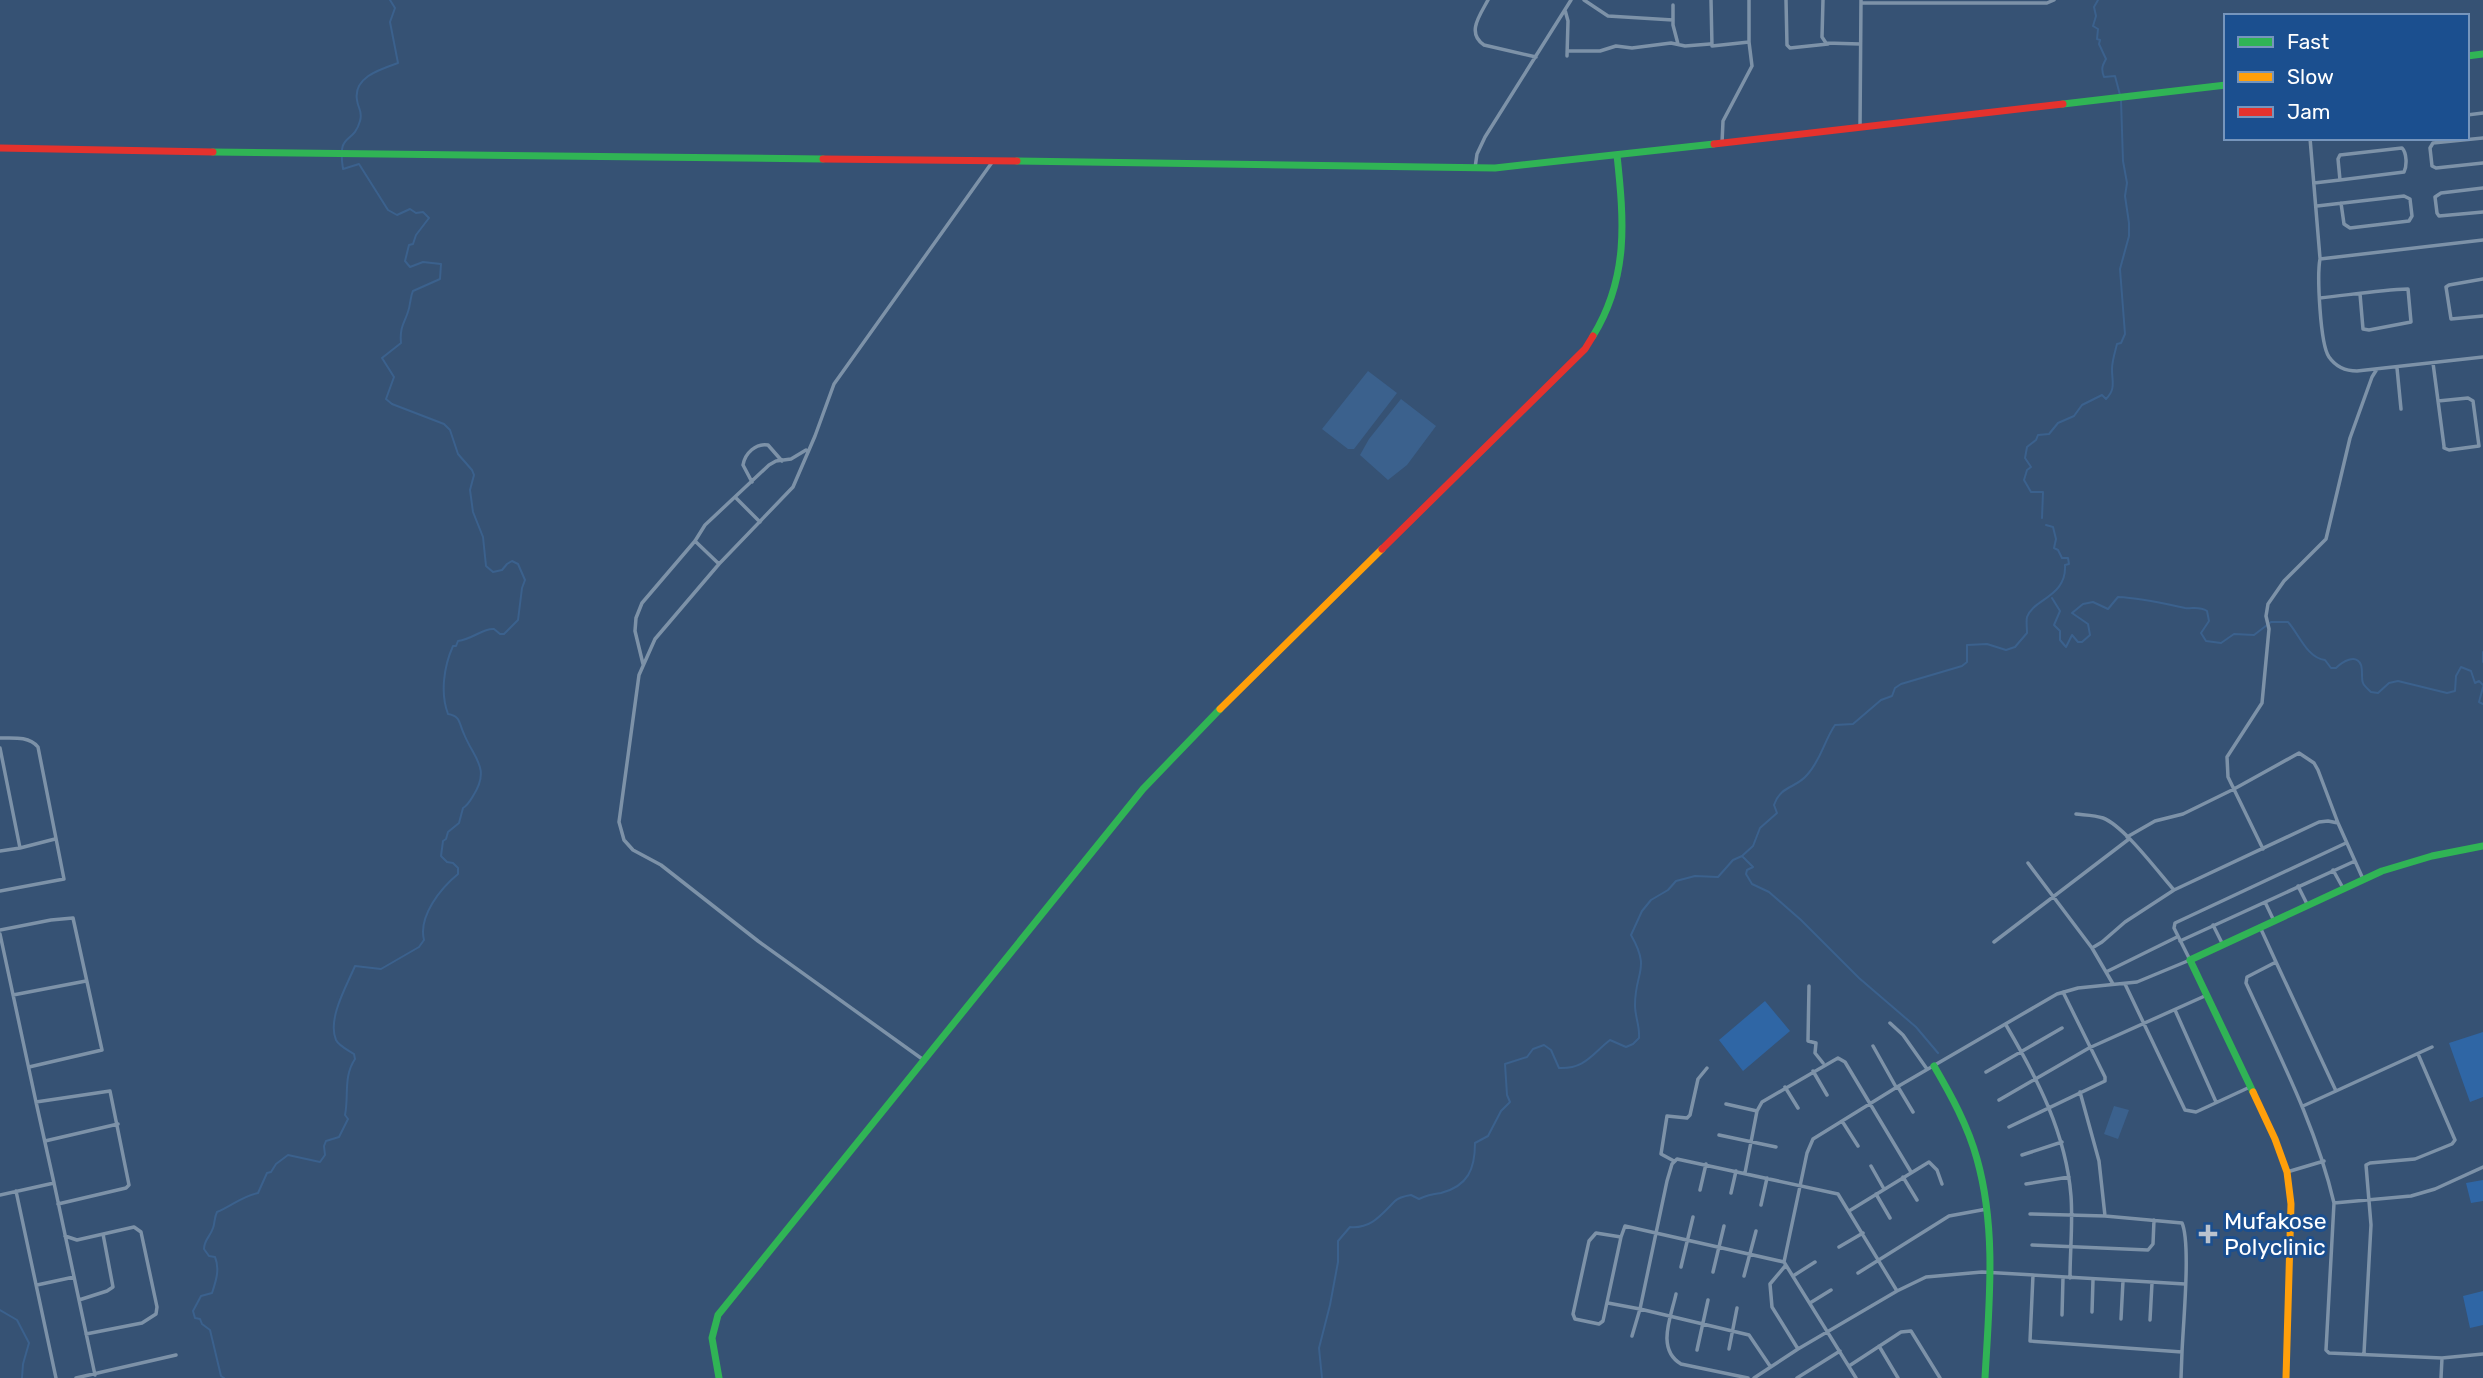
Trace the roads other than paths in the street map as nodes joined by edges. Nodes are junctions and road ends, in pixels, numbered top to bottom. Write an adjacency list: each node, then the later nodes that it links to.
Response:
1 (1488, 0): 18 (street)
2 (1571, 0): 11 (street)
3 (1584, 0): 12 (street)
4 (1711, 0): 15 (street)
5 (1749, 0): 13 (street)
6 (1786, 0): 16 (street)
7 (1823, 0): 16 (street)
8 (2054, 0): 9 (street)
9 (1861, 1): 17 (street)
10 (1673, 5): 12 (street)
11 (1565, 10): 14 (street); 18 (street)
12 (1673, 20): 14 (street)
13 (1749, 42): 15 (street); 23 (street)
14 (1678, 44): 15 (street)
15 (1710, 44)
16 (1828, 44): 17 (street)
17 (1860, 44): 20 (street)
18 (1537, 57): 28 (street)
19 (2224, 85): 20 (street)
20 (1860, 128): 23 (street)
21 (2310, 140): 30 (street)
22 (2463, 140): 27 (street)
23 (1722, 143): 25 (street)
24 (0, 148): 26 (street)
25 (1617, 155): 28 (street); 106 (street)
26 (994, 160): 28 (street); 47 (street)
27 (2483, 163)
28 (1475, 168)
29 (2340, 180): 29 (street); 30 (street)
30 (2315, 183): 33 (street)
31 (2483, 188): 34 (street)
32 (2341, 203): 32 (street); 33 (street)
33 (2317, 206): 36 (street)
34 (2483, 212)
35 (2483, 240): 36 (street)
36 (2320, 259): 39 (street)
37 (2483, 279): 40 (street)
38 (2360, 294): 38 (street); 39 (street)
39 (2320, 298): 44 (street)
40 (2483, 316)
41 (2483, 357): 42 (street)
42 (2433, 363): 43 (street); 45 (street)
43 (2396, 368): 44 (street); 46 (street)
44 (2377, 369): 57 (street)
45 (2438, 401): 45 (street)
46 (2401, 410)
47 (808, 449): 48 (street); 51 (street)
48 (782, 461): 49 (street); 49 (street)
49 (752, 482): 50 (street)
50 (736, 498): 51 (street); 52 (street)
51 (760, 522): 53 (street)
52 (695, 541): 53 (street); 54 (street)
53 (719, 564): 54 (street)
54 (643, 664): 106 (street)
55 (0, 738): 61 (street)
56 (0, 748): 64 (street)
57 (2234, 789): 59 (street); 60 (street); 65 (street)
58 (2076, 814): 60 (street)
59 (2338, 823): 62 (street); 65 (street)
60 (2128, 838): 73 (street); 75 (street)
61 (55, 839): 64 (street); 74 (street)
62 (2346, 843): 67 (street); 82 (street)
63 (2483, 846): 70 (street)
64 (20, 848): 66 (street)
65 (2263, 849): 73 (street)
66 (0, 851)
67 (2355, 861): 69 (street); 70 (street)
68 (2028, 863): 75 (street)
69 (2333, 870): 71 (street); 72 (street)
70 (2363, 879): 72 (street)
71 (2298, 886): 76 (street); 77 (street)
72 (2343, 888): 77 (street)
73 (2174, 890): 85 (street)
74 (0, 891)
75 (2053, 896): 83 (street); 85 (street)
76 (2265, 902): 78 (street); 79 (street)
77 (2308, 906): 78 (street)
78 (2274, 921): 80 (street)
79 (2213, 925): 82 (street); 84 (street)
80 (2260, 928): 84 (street); 87 (street)
81 (0, 932): 89 (street); 94 (street)
82 (2179, 939): 86 (street); 88 (street)
83 (1994, 942)
84 (2223, 945): 86 (street)
85 (2092, 948): 88 (street)
86 (2190, 960): 90 (street); 95 (street)
87 (2276, 962): 117 (street); 125 (street)
88 (2106, 972): 91 (street)
89 (87, 981): 94 (street); 108 (street)
90 (2125, 984): 91 (street); 98 (street)
91 (2113, 985): 93 (street)
92 (1809, 986): 107 (street)
93 (2063, 992): 99 (street); 103 (street)
94 (13, 995): 108 (street)
95 (2207, 995): 96 (street); 116 (street)
96 (2175, 1010): 98 (street); 122 (street)
97 (1890, 1023): 110 (street)
98 (2145, 1023): 103 (street); 122 (street)
99 (2006, 1024): 104 (street); 110 (street)
100 (2062, 1028): 104 (street)
101 (1873, 1046): 115 (street)
102 (2432, 1047): 105 (street)
103 (2089, 1048): 113 (street); 118 (street)
104 (2022, 1052): 112 (street); 113 (street)
105 (2418, 1054): 117 (street); 163 (street)
106 (925, 1061): 240 (street)
107 (1824, 1064): 111 (street); 124 (street)
108 (29, 1067): 121 (street)
109 (1707, 1068): 140 (street)
110 (1931, 1068): 115 (street); 167 (street)
111 (1813, 1071): 114 (street); 119 (street)
112 (1986, 1072)
113 (2035, 1078): 120 (street); 126 (street)
114 (1786, 1087): 127 (street); 128 (street)
115 (1897, 1087): 124 (street); 129 (street)
116 (2250, 1087): 122 (street); 147 (street)
117 (2336, 1091): 125 (street)
118 (2080, 1092): 126 (street); 171 (street)
119 (1827, 1096)
120 (1999, 1100)
121 (36, 1102): 131 (street); 134 (street)
122 (2216, 1102)
123 (1726, 1104): 128 (street)
124 (1870, 1104): 130 (street); 146 (street)
125 (2303, 1106): 141 (street)
126 (2049, 1107): 132 (street); 136 (street)
127 (1798, 1108)
128 (1757, 1111): 135 (street)
129 (1913, 1112)
130 (1842, 1121): 137 (street); 155 (street)
131 (118, 1124): 134 (street); 165 (street)
132 (2009, 1127)
133 (1719, 1135): 135 (street)
134 (45, 1141): 152 (street)
135 (1751, 1142): 138 (street); 148 (street)
136 (2062, 1142): 139 (street); 150 (street)
137 (1858, 1146)
138 (1776, 1147)
139 (2022, 1155)
140 (1674, 1161): 142 (street); 179 (street)
141 (2324, 1161): 147 (street); 164 (street)
142 (1706, 1164): 145 (street); 157 (street)
143 (1871, 1166): 156 (street)
144 (2483, 1167): 163 (street)
145 (1735, 1171): 148 (street); 159 (street)
146 (1911, 1172): 149 (street); 153 (street)
147 (2287, 1172): 249 (street)
148 (1745, 1173): 151 (street)
149 (1903, 1177): 156 (street); 162 (street)
150 (2069, 1177): 154 (street); 170 (street)
151 (1767, 1178): 155 (street); 166 (street)
152 (54, 1183): 158 (street); 165 (street)
153 (1942, 1184)
154 (2026, 1184)
155 (1801, 1186): 168 (street); 190 (street)
156 (1884, 1189): 160 (street)
157 (1700, 1190)
158 (16, 1191): 161 (street); 205 (street)
159 (1731, 1193)
160 (1876, 1194): 168 (street); 173 (street)
161 (0, 1195)
162 (1917, 1200)
163 (2369, 1200): 164 (street); 231 (street)
164 (2334, 1203): 231 (street)
165 (58, 1204): 180 (street)
166 (1761, 1205)
167 (1987, 1209): 188 (street); 193 (street)
168 (1849, 1211): 177 (street)
169 (2031, 1214): 170 (street)
170 (2071, 1215): 171 (street); 184 (street)
171 (2105, 1216): 174 (street)
172 (1693, 1217): 182 (street)
173 (1890, 1218)
174 (2154, 1220): 184 (street); 204 (street)
175 (1724, 1226): 186 (street)
176 (1756, 1231): 187 (street)
177 (1863, 1233): 185 (street); 188 (street)
178 (103, 1234): 180 (street); 209 (street); 223 (street)
179 (1656, 1234): 181 (street); 182 (street); 214 (street)
180 (65, 1236): 198 (street)
181 (1621, 1237): 211 (street); 211 (street)
182 (1688, 1241): 186 (street); 191 (street)
183 (2032, 1245): 184 (street)
184 (2070, 1246): 200 (street)
185 (1839, 1247)
186 (1718, 1248): 187 (street); 192 (street)
187 (1750, 1254): 190 (street); 196 (street)
188 (1878, 1259): 194 (street); 207 (street)
189 (1815, 1262): 197 (street)
190 (1785, 1264): 197 (street); 227 (street)
191 (1681, 1267)
192 (1713, 1272)
193 (1989, 1272): 195 (street); 207 (street); 247 (street)
194 (1858, 1273)
195 (2033, 1275): 199 (street); 230 (street)
196 (1744, 1276)
197 (1793, 1276): 212 (street)
198 (74, 1277): 205 (street); 209 (street)
199 (2063, 1278): 200 (street); 216 (street)
200 (2070, 1278): 201 (street)
201 (2093, 1280): 202 (street); 215 (street)
202 (2123, 1282): 203 (street); 218 (street)
203 (2152, 1283): 204 (street); 219 (street)
204 (2185, 1284): 230 (street)
205 (37, 1285): 238 (street)
206 (1831, 1290): 212 (street)
207 (1897, 1291): 222 (street)
208 (1675, 1294): 217 (street)
209 (79, 1300): 223 (street)
210 (1708, 1300): 220 (street)
211 (1608, 1303): 214 (street)
212 (1810, 1303): 222 (street)
213 (1737, 1308): 221 (street)
214 (1640, 1309): 217 (street); 224 (street)
215 (2092, 1312)
216 (2062, 1315)
217 (1671, 1317): 220 (street); 241 (street)
218 (2120, 1319)
219 (2150, 1320)
220 (1704, 1324): 221 (street); 228 (street)
221 (1733, 1331): 226 (street); 235 (street)
222 (1828, 1331): 227 (street); 229 (street)
223 (86, 1334): 237 (street)
224 (1632, 1336)
225 (1879, 1346): 236 (street); 245 (street); 246 (street)
226 (1729, 1349)
227 (1798, 1349): 235 (street)
228 (1697, 1350)
229 (1840, 1351): 236 (street); 243 (street)
230 (2182, 1352): 248 (street)
231 (2364, 1353): 234 (street)
232 (2483, 1354): 234 (street)
233 (176, 1355): 237 (street)
234 (2442, 1358): 250 (street)
235 (1770, 1366): 242 (street)
236 (1849, 1366): 244 (street)
237 (95, 1375): 239 (street)
238 (57, 1378)
239 (76, 1378)
240 (719, 1378)
241 (1748, 1378)
242 (1754, 1378)
243 (1797, 1378)
244 (1856, 1378)
245 (1898, 1378)
246 (1940, 1378)
247 (1985, 1378)
248 (2181, 1378)
249 (2286, 1378)
250 (2441, 1378)

